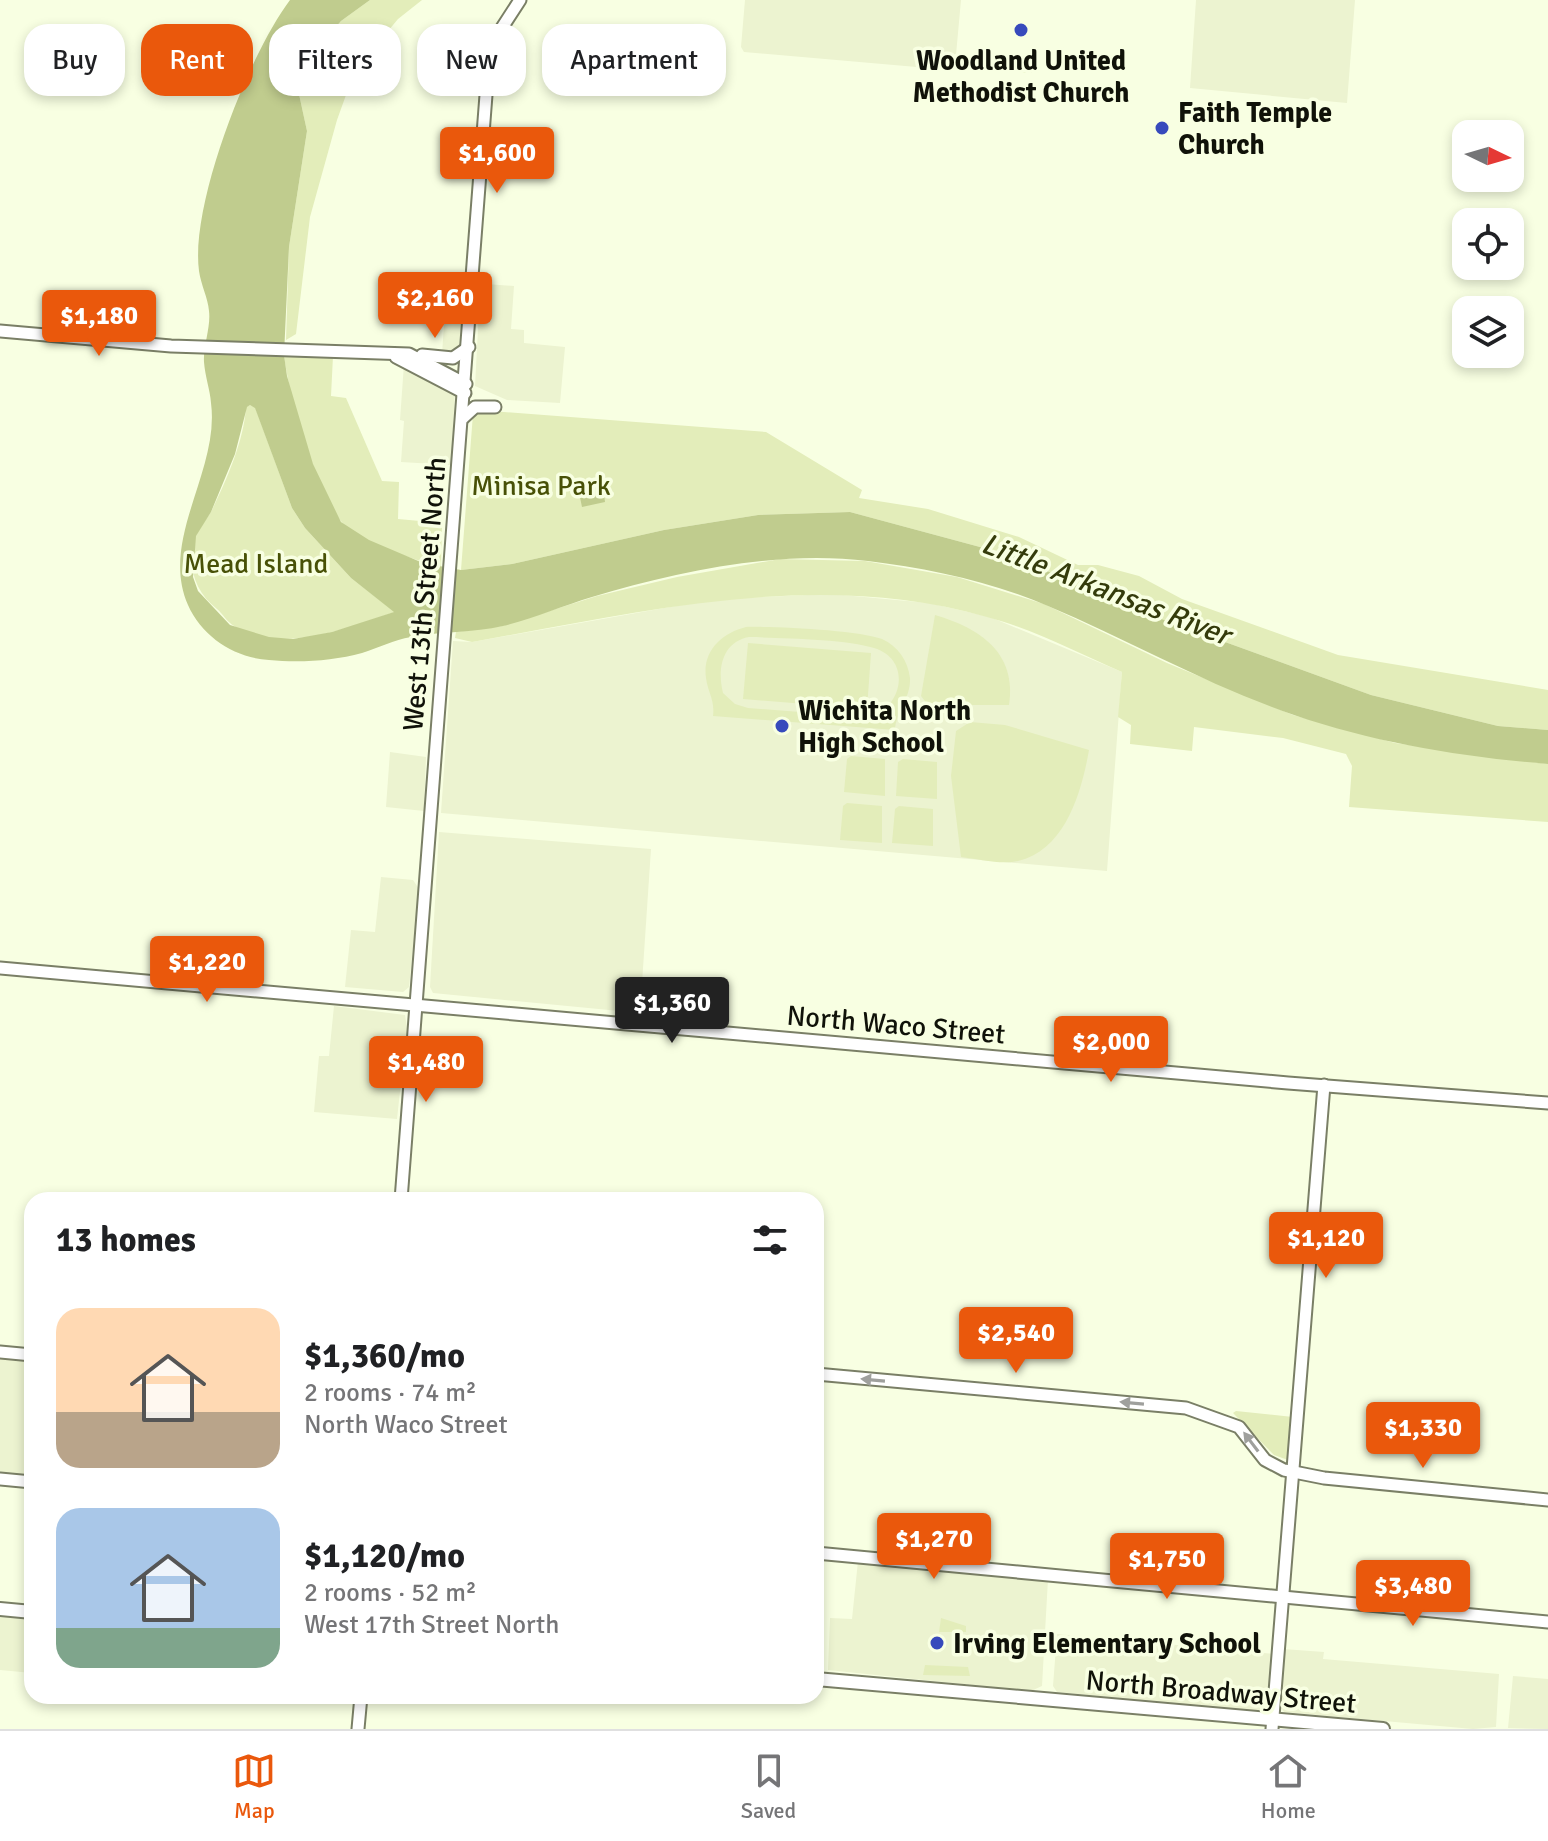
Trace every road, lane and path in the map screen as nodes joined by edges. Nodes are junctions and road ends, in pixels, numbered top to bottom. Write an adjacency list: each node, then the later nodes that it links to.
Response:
1 (520, 0): 3 (street, West 13th Street North)
2 (0, 331): 4 (street)
3 (469, 347): 5 (street); 6 (street, West 13th Street North)
4 (388, 354): 5 (street); 6 (street)
5 (409, 354): 6 (street)
6 (465, 388): 8 (street, West 13th Street North)
7 (495, 407): 8 (street)
8 (463, 418): 10 (street, West 13th Street North)
9 (0, 968): 10 (street, North Waco Street)
10 (417, 1005): 11 (street, North Waco Street); 13 (street, West 13th Street North)
11 (1324, 1085): 12 (street, North Waco Street); 17 (street)
12 (1548, 1103)
13 (402, 1192)
14 (0, 1352): 15 (street)
15 (24, 1354)
16 (824, 1375): 17 (street, one-way to 16)
17 (1293, 1472): 20 (street); 22 (street)
18 (0, 1479): 19 (street)
19 (24, 1481)
20 (1548, 1500)
21 (824, 1554): 22 (street)
22 (1283, 1597): 25 (street); 28 (street)
23 (0, 1609): 24 (main road)
24 (24, 1611)
25 (1548, 1622)
26 (824, 1680): 28 (main road, North Broadway Street)
27 (360, 1704): 29 (street)
28 (1273, 1724): 30 (main road, North Broadway Street)
29 (358, 1729)
30 (1383, 1729)

